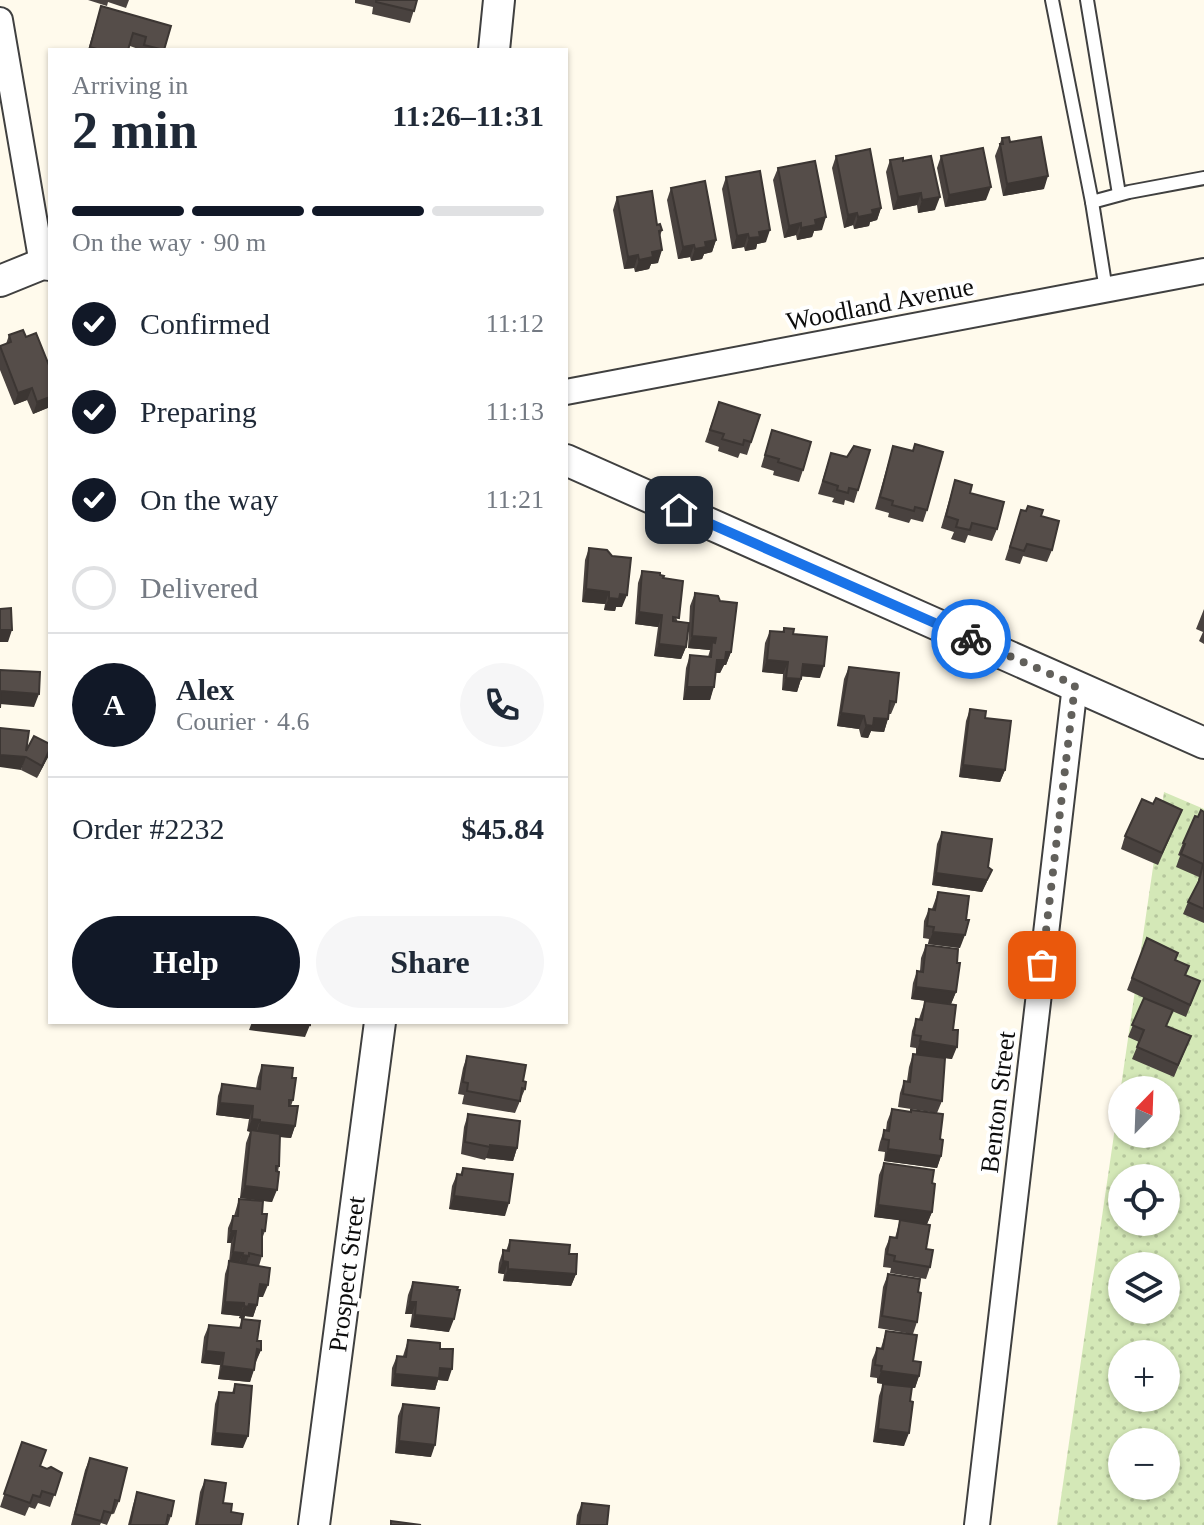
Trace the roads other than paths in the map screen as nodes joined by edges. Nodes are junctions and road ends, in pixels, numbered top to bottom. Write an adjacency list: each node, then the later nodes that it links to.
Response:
1 (499, 0): 5 (street)
2 (1052, 0): 8 (lane)
3 (1087, 0): 7 (lane)
4 (0, 20): 9 (street)
5 (494, 48)
6 (1204, 178): 7 (lane)
7 (1119, 194): 8 (lane)
8 (1092, 202): 12 (lane)
9 (46, 265): 11 (street)
10 (1204, 271): 12 (street, Woodland Avenue)
11 (0, 281)
12 (1106, 290): 13 (street, Woodland Avenue)
13 (568, 392)
14 (568, 461): 15 (street)
15 (1075, 685): 16 (street); 19 (street, Benton Street)
16 (1204, 743)
17 (380, 1024): 18 (street, Prospect Street)
18 (314, 1525)
19 (977, 1525)

